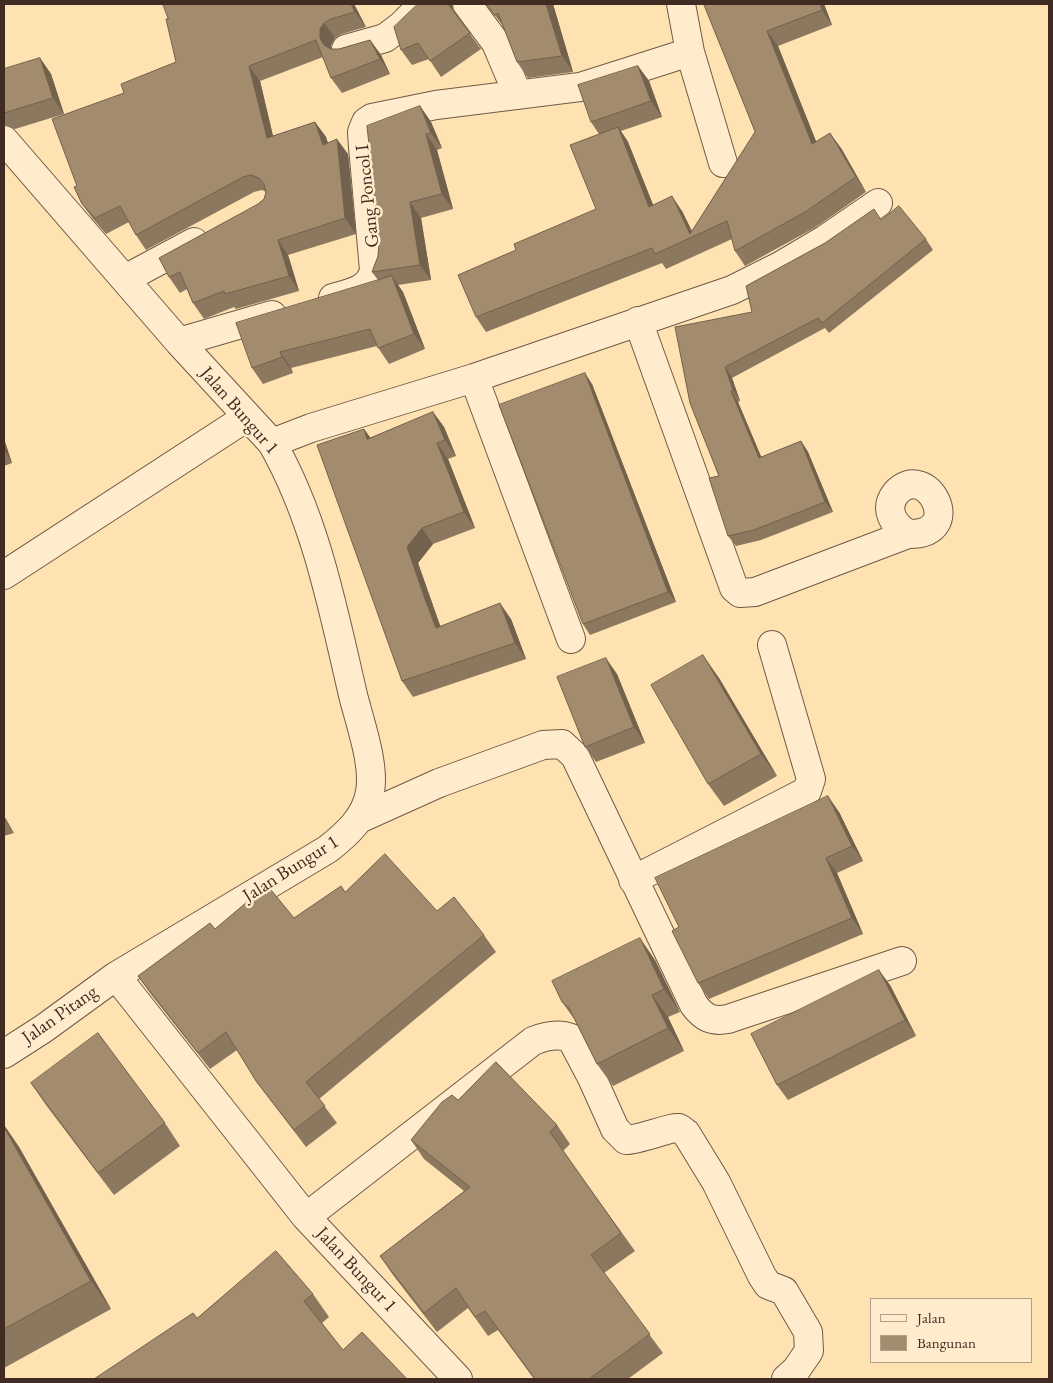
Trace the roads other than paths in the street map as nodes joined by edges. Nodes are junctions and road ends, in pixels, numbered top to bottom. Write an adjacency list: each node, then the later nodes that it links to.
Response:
1 (423, 4): 4 (street)
2 (467, 4): 6 (street)
3 (681, 4): 5 (street)
4 (346, 49)
5 (690, 52): 6 (street, Gang Poncol I); 8 (street)
6 (518, 95): 13 (street, Gang Poncol I)
7 (4, 140): 11 (street, Jalan Bungur 1)
8 (723, 163)
9 (878, 203): 12 (street)
10 (218, 229): 11 (street)
11 (125, 279): 13 (street, Jalan Bungur 1)
12 (638, 321): 14 (street); 17 (street)
13 (179, 342): 15 (street, Jalan Bungur 1)
14 (474, 378): 16 (street); 19 (street)
15 (247, 417): 16 (street, Jalan Bungur 1); 18 (street)
16 (272, 443): 21 (street, Jalan Bungur 1)
17 (908, 534)
18 (4, 575)
19 (571, 639)
20 (772, 645): 22 (street)
21 (359, 819): 22 (street); 24 (street, Jalan Bungur 1)
22 (633, 880): 23 (street)
23 (902, 961)
24 (116, 976): 25 (street, Jalan Pitang); 26 (street, Jalan Bungur 1)
25 (4, 1054)
26 (306, 1218): 27 (street, Jalan Bungur 1); 28 (street)
27 (458, 1379)
28 (786, 1379)

